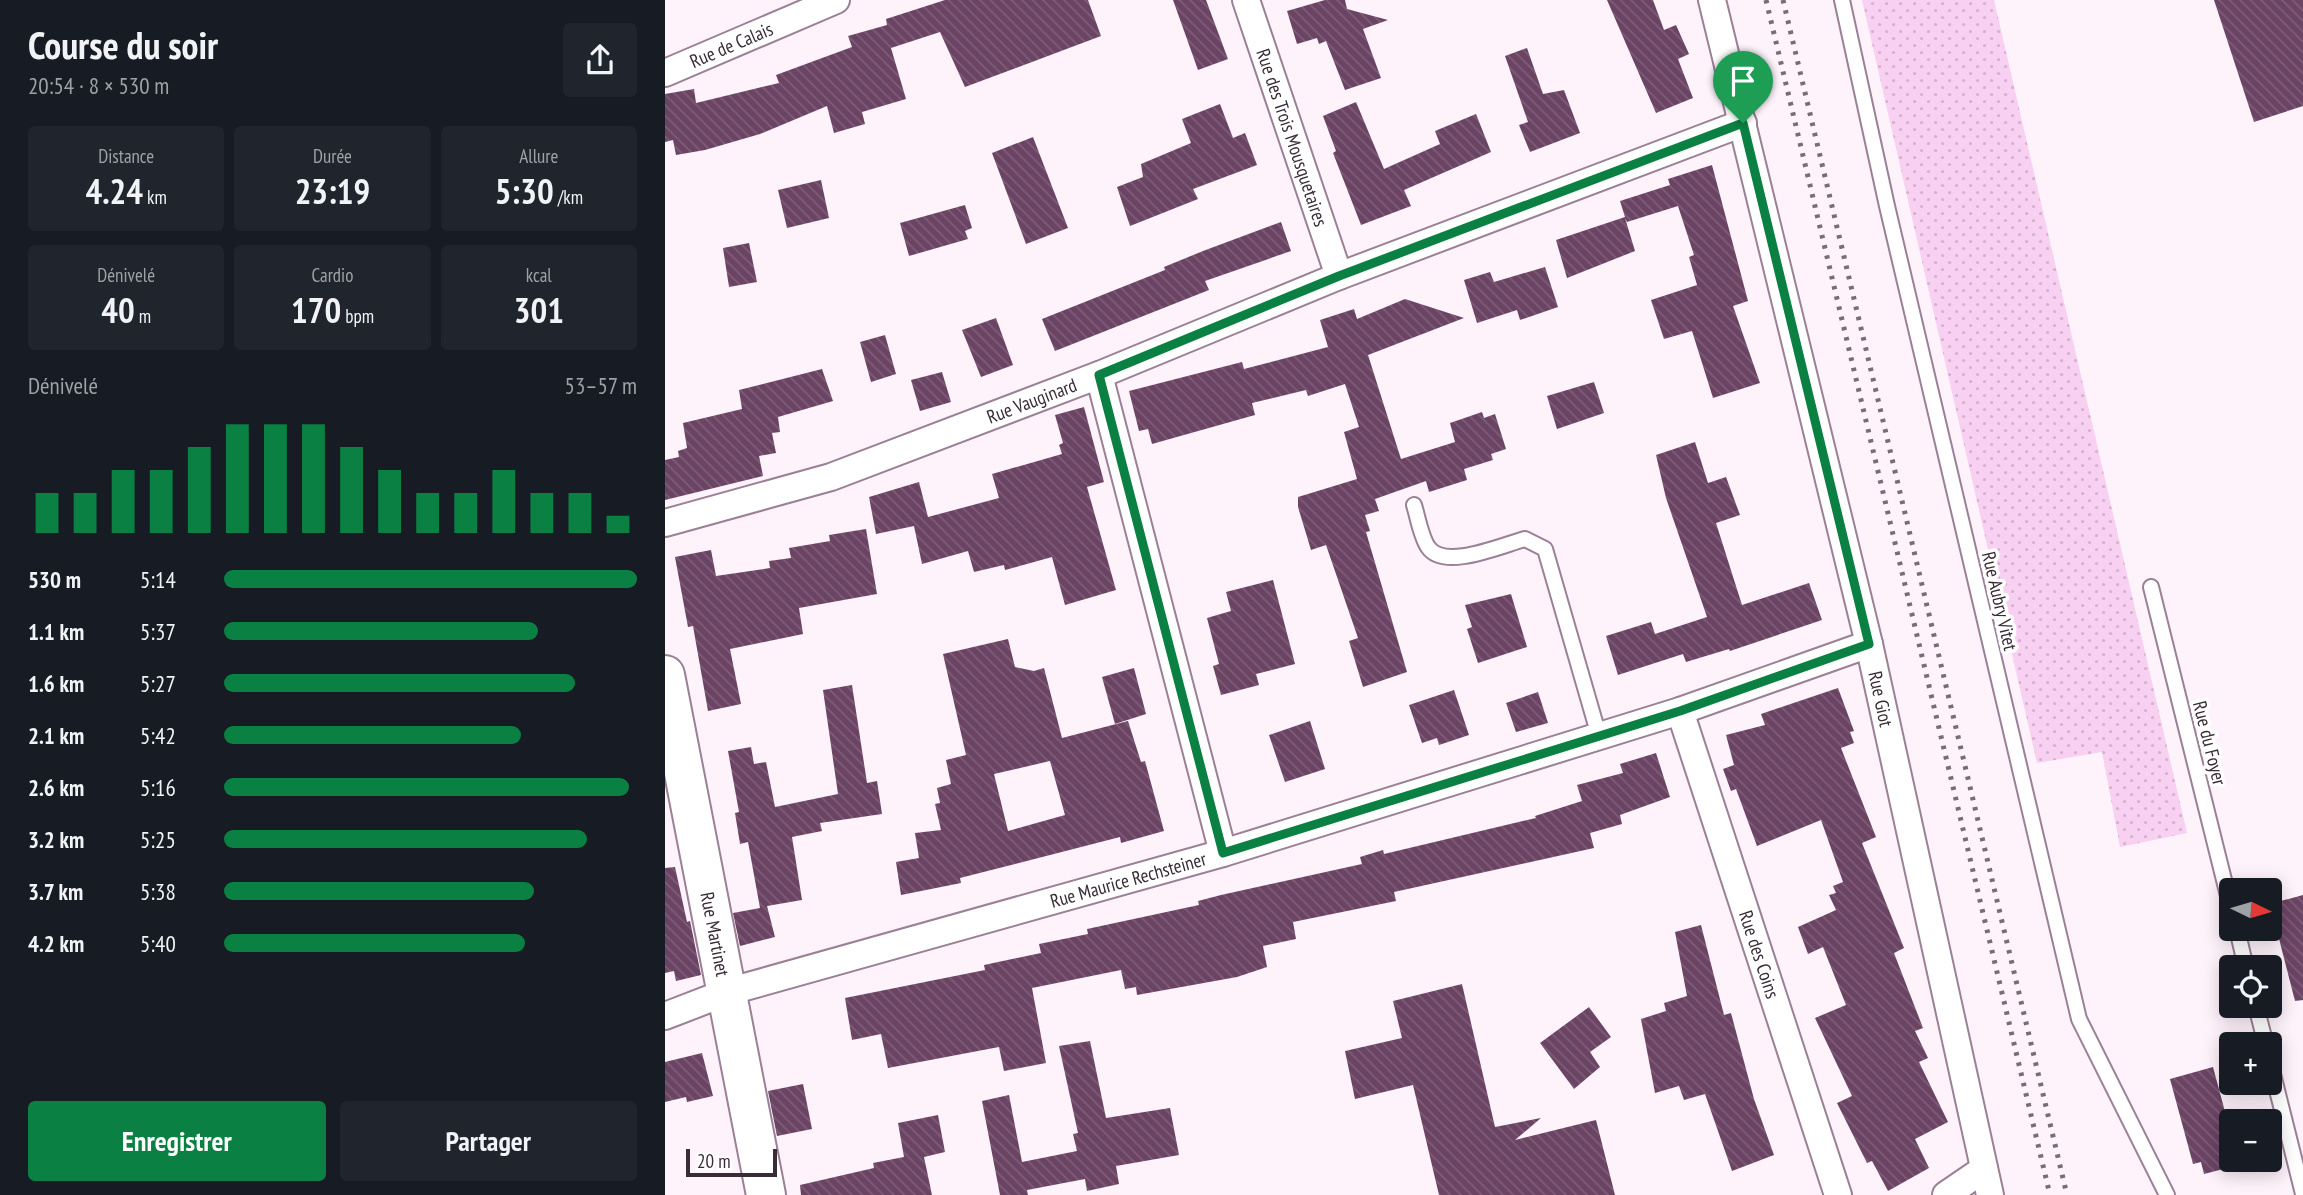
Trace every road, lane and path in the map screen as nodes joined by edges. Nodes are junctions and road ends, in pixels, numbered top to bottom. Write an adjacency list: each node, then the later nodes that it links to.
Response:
1 (836, 0): 5 (street, Rue de Calais)
2 (1246, 0): 7 (street, Rue des Trois Mousquetaires)
3 (1712, 0): 6 (street, Rue Giot)
4 (1842, 0): 27 (lane, Rue Aubry Vitet)
5 (665, 73)
6 (1743, 123): 7 (street, Rue Vauginard); 12 (street, Rue Giot)
7 (1339, 276): 8 (street, Rue Vauginard)
8 (1099, 375): 10 (street, Rue Vauginard); 16 (street)
9 (1414, 505): 15 (lane)
10 (665, 523)
11 (2151, 587): 17 (lane, Rue du Foyer)
12 (1869, 644): 14 (street, Rue Maurice Rechsteiner); 21 (street, Rue Giot)
13 (665, 675): 18 (street, Rue Martinet)
14 (1680, 711): 15 (street, Rue Maurice Rechsteiner); 24 (street, Rue des Coins)
15 (1599, 736): 16 (street, Rue Maurice Rechsteiner)
16 (1223, 853): 18 (street, Rue Maurice Rechsteiner)
17 (2224, 878)
18 (727, 992): 19 (street, Rue Maurice Rechsteiner); 23 (street, Rue Martinet)
19 (665, 1016)
20 (2278, 1095): 22 (lane)
21 (1984, 1169): 25 (street); 26 (street, Rue Giot)
22 (2303, 1194)
23 (766, 1195)
24 (1838, 1195)
25 (1946, 1195)
26 (1990, 1195)
27 (2167, 1195)

